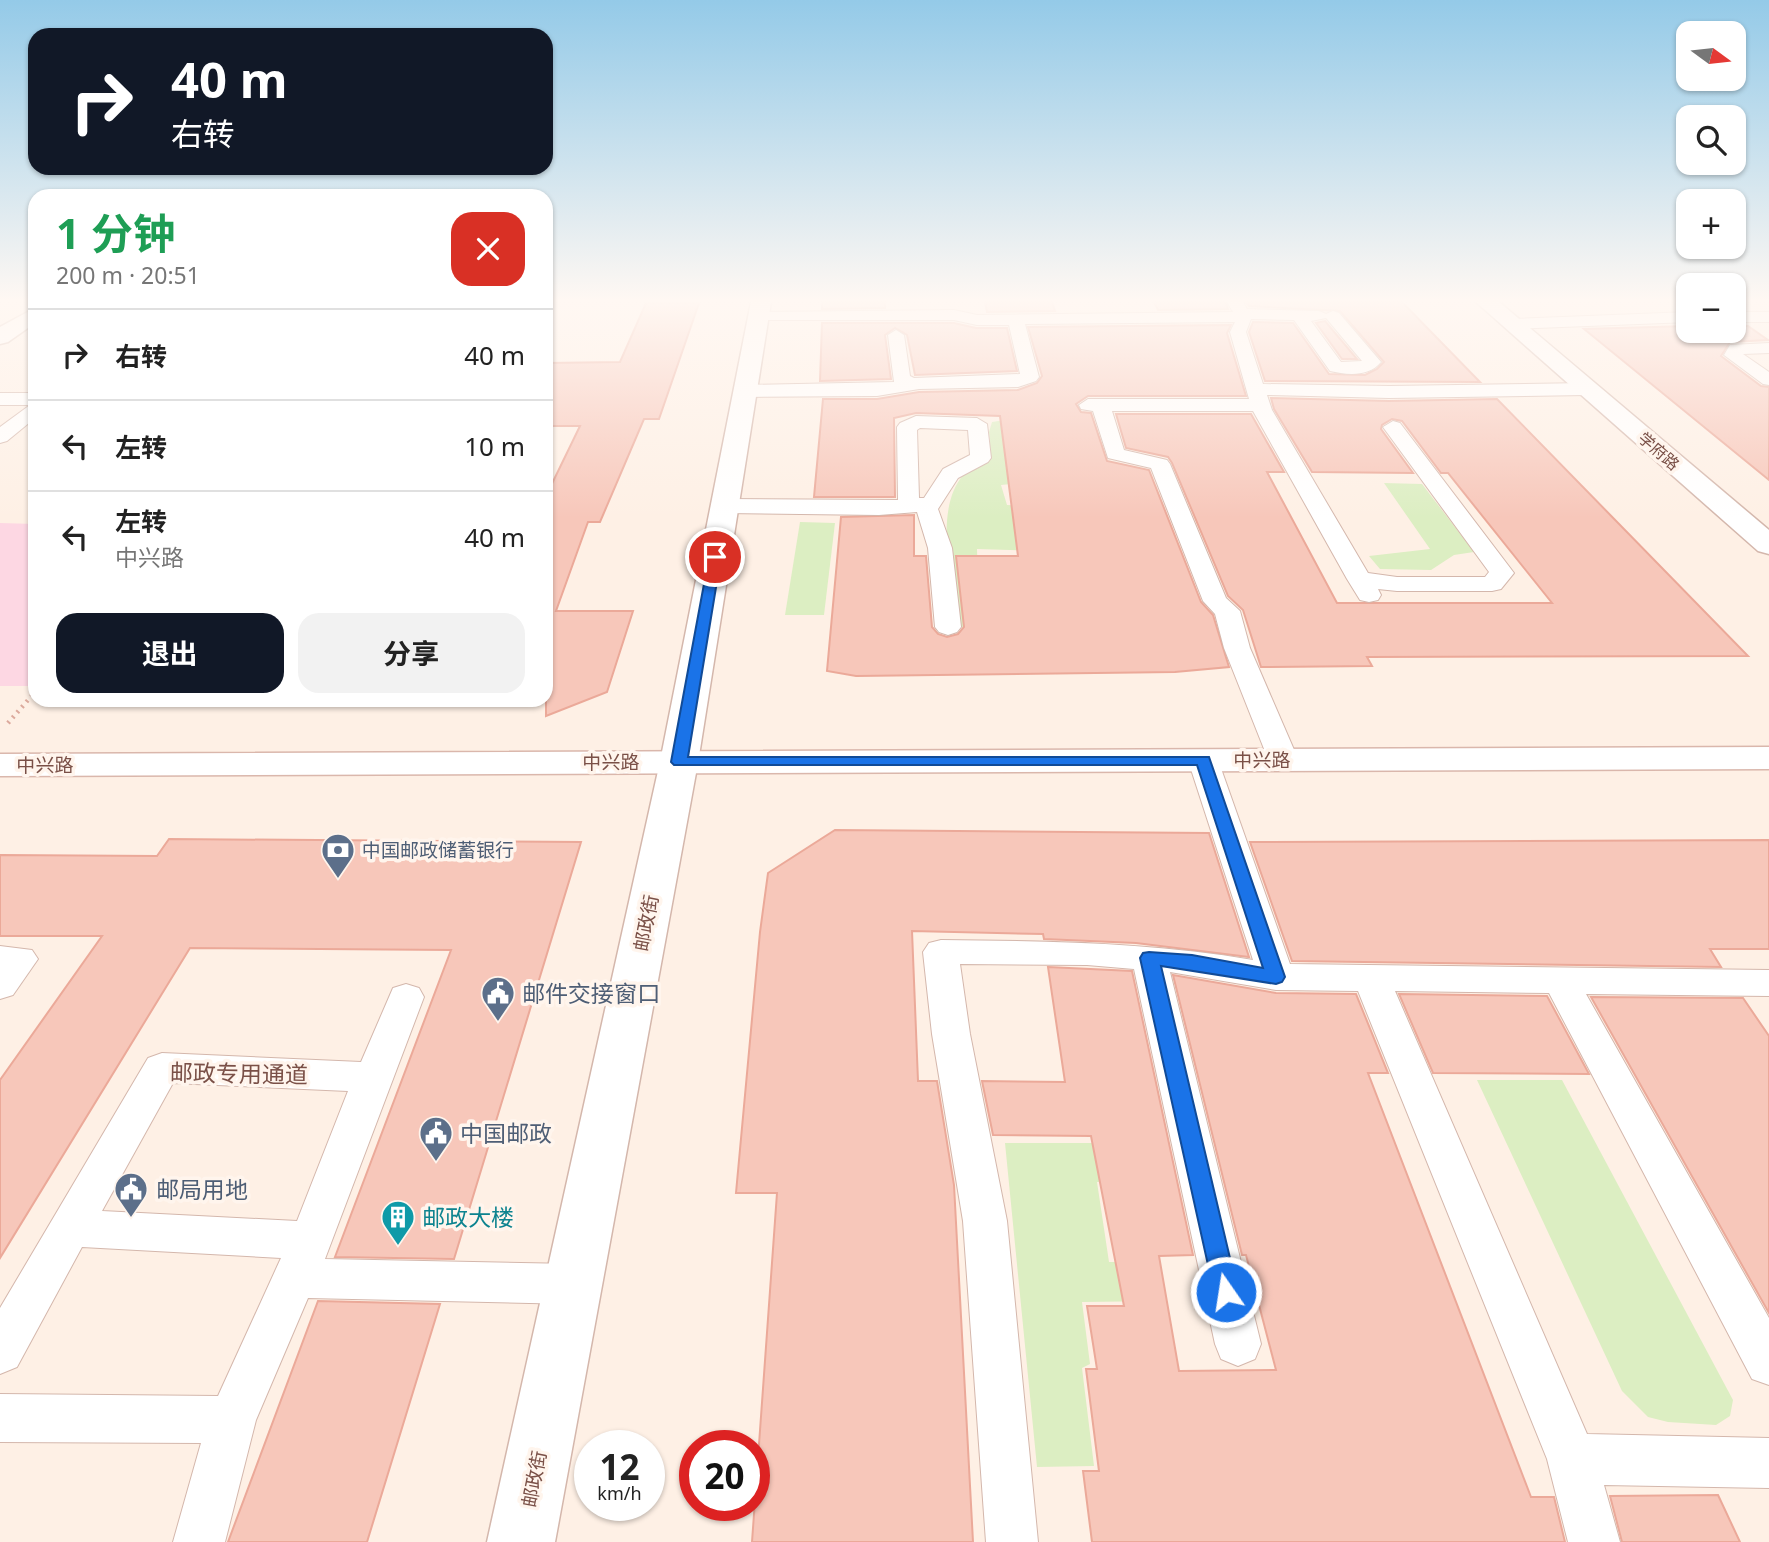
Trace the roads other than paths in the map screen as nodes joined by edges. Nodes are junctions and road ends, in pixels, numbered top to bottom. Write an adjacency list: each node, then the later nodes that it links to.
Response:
1 (747, 374): 8 (street, 邮政街)
2 (900, 374): 6 (lane)
3 (1029, 374): 6 (lane)
4 (1251, 374): 9 (lane)
5 (1570, 374): 7 (street, 学府路)
6 (918, 384): 8 (lane)
7 (1587, 389): 9 (lane); 17 (street, 学府路)
8 (744, 391): 15 (street, 邮政街)
9 (1258, 397): 13 (lane); 21 (lane)
10 (0, 399): 11 (lane)
11 (28, 399)
12 (28, 415): 14 (lane)
13 (1393, 427)
14 (0, 437)
15 (724, 506): 16 (lane); 22 (street, 邮政街)
16 (916, 506): 16 (lane); 18 (lane)
17 (1769, 545)
18 (948, 627)
19 (1769, 758): 21 (street, 中兴路)
20 (1203, 760): 21 (street, 中兴路); 22 (street, 中兴路); 26 (lane)
21 (1283, 760)
22 (679, 762): 23 (street, 中兴路); 35 (street, 邮政街)
23 (0, 765)
24 (0, 958): 29 (lane)
25 (1149, 958): 26 (lane); 36 (lane); 45 (lane)
26 (1276, 977): 27 (lane)
27 (1371, 978): 28 (lane); 41 (lane)
28 (1561, 981): 30 (lane); 38 (lane)
29 (0, 986)
30 (1764, 990)
31 (406, 997): 32 (lane)
32 (373, 1077): 33 (lane, 邮政专用通道); 34 (lane)
33 (70, 1228): 34 (lane); 37 (lane, 邮政专用通道)
34 (304, 1259): 35 (lane); 40 (lane)
35 (573, 1284): 44 (street, 邮政街)
36 (1238, 1344)
37 (0, 1352)
38 (1769, 1363)
39 (0, 1418): 40 (lane)
40 (232, 1420): 43 (lane)
41 (1572, 1459): 42 (lane); 46 (lane)
42 (1769, 1463)
43 (199, 1542)
44 (521, 1542)
45 (1012, 1542)
46 (1594, 1542)

